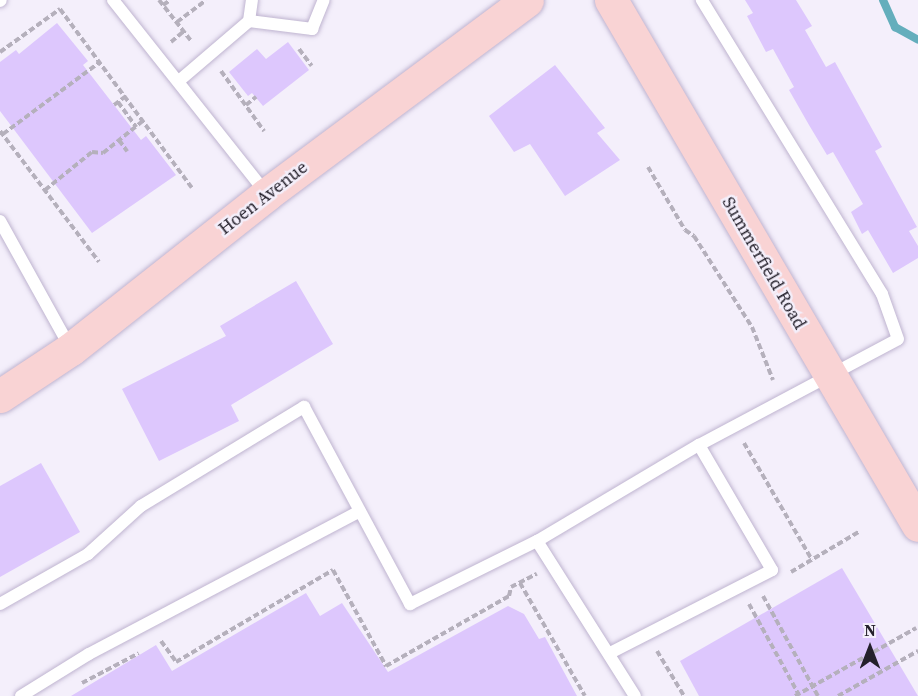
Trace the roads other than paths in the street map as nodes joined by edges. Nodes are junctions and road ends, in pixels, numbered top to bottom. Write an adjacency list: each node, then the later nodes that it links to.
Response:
1 (113, 0): 8 (lane)
2 (252, 0): 7 (lane)
3 (324, 0): 7 (lane)
4 (527, 0): 9 (street, Hoen Avenue)
5 (611, 0): 12 (street, Summerfield Road)
6 (702, 0): 12 (lane)
7 (249, 21): 8 (lane)
8 (180, 80): 9 (lane)
9 (267, 194): 11 (street, Hoen Avenue)
10 (0, 222): 11 (lane)
11 (71, 349): 13 (street, Hoen Avenue)
12 (830, 374): 14 (lane); 16 (street, Summerfield Road)
13 (0, 396)
14 (699, 445): 17 (lane); 19 (lane)
15 (358, 512): 17 (lane); 18 (lane); 20 (lane)
16 (918, 525)
17 (537, 541): 19 (lane)
18 (0, 604)
19 (610, 653): 21 (lane)
20 (21, 696)
21 (636, 696)

